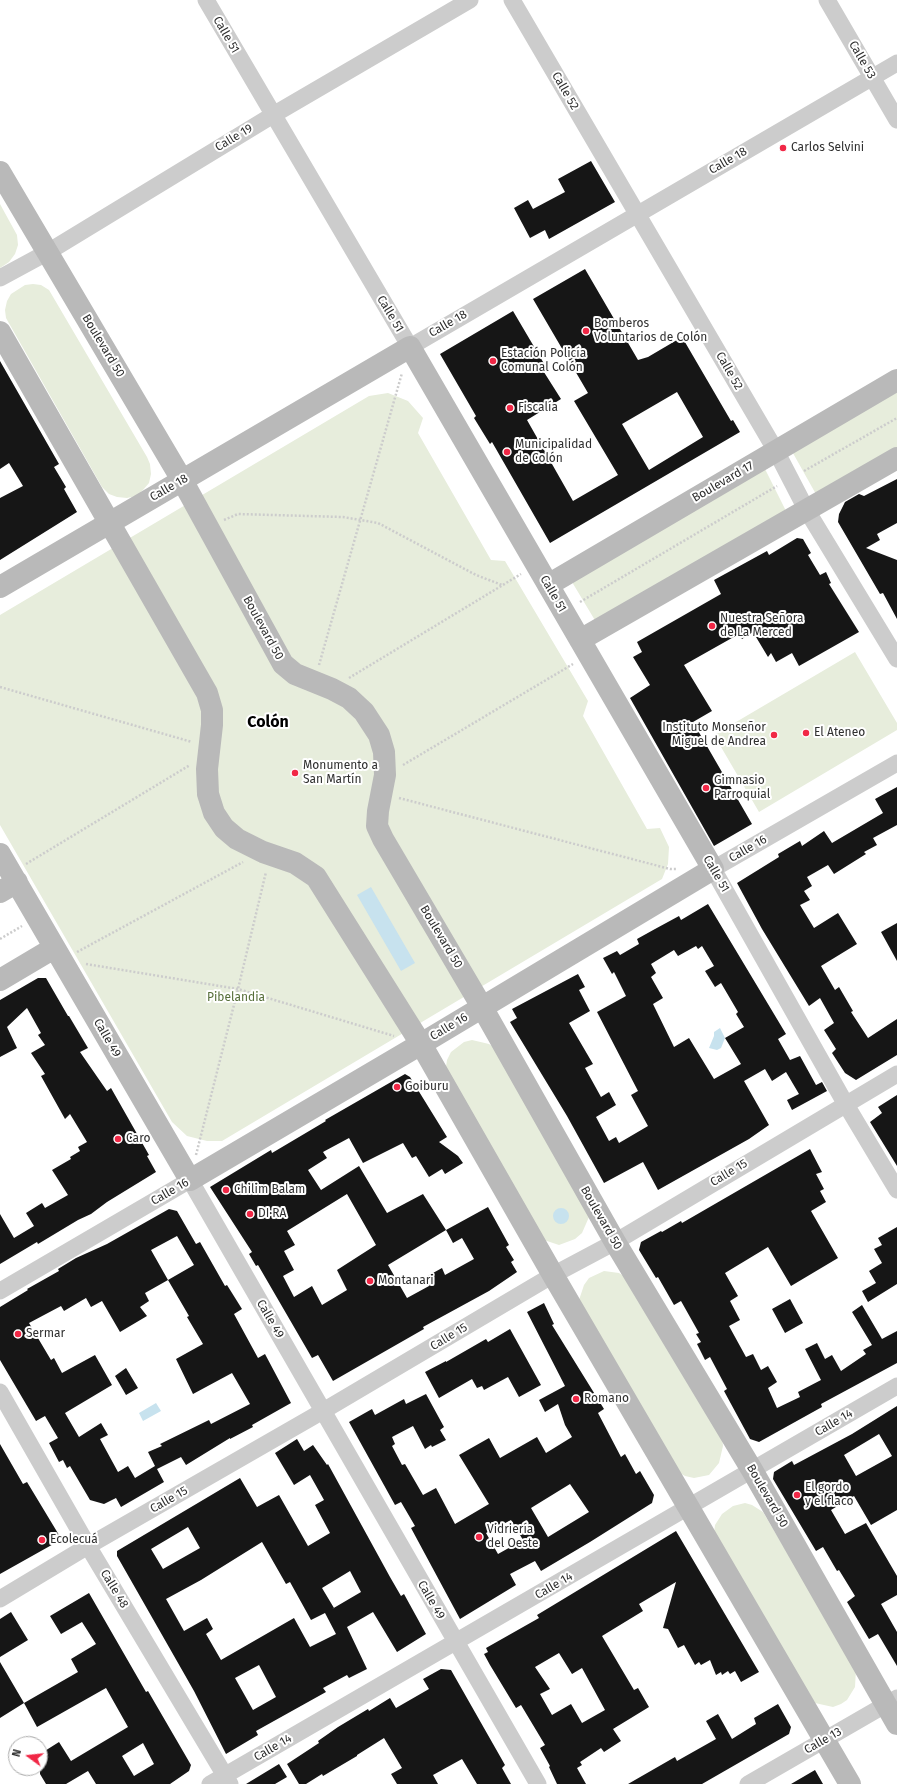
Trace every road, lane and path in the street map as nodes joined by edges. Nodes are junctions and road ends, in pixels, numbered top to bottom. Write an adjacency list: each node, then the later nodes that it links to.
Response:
1 (206, 0): 7 (street, Calle 51)
2 (470, 0): 7 (street, Calle 19)
3 (512, 0): 10 (street, Calle 52)
4 (827, 0): 6 (street, Calle 53)
5 (897, 63): 6 (street, Calle 18)
6 (872, 77): 8 (street, Calle 53); 10 (street, Calle 18)
7 (273, 115): 11 (street, Calle 19); 14 (street, Calle 51)
8 (897, 120)
9 (0, 172): 11 (main road, Boulevard 50)
10 (637, 214): 14 (street, Calle 18); 17 (street, Calle 52)
11 (48, 252): 12 (street, Calle 19); 20 (main road, Boulevard 50)
12 (0, 278)
13 (0, 332): 23 (main road)
14 (410, 347): 20 (main road, Calle 18); 22 (path); 25 (main road, Calle 51)
15 (897, 380): 17 (main road, Boulevard 17)
16 (897, 418): 19 (path)
17 (776, 451): 19 (street, Calle 52); 26 (main road, Boulevard 17)
18 (897, 458): 21 (main road)
19 (790, 478): 21 (street, Calle 52); 29 (path)
20 (182, 480): 23 (main road, Calle 18); 24 (main road, Boulevard 50)
21 (806, 509): 30 (main road); 31 (street, Calle 52)
22 (360, 520): 24 (path); 27 (path); 32 (path)
23 (110, 523): 28 (main road, Calle 18); 34 (main road)
24 (208, 527): 32 (main road, Boulevard 50)
25 (537, 565): 26 (main road, Calle 51); 27 (path)
26 (548, 585): 29 (main road, Calle 51)
27 (502, 586): 32 (path)
28 (0, 587)
29 (564, 612): 30 (main road, Calle 51)
30 (584, 648): 36 (path); 40 (main road, Calle 51)
31 (897, 659)
32 (323, 686): 36 (main road, Boulevard 50)
33 (0, 688): 34 (path)
34 (209, 750): 37 (main road); 41 (path)
35 (897, 763): 40 (street, Calle 16)
36 (383, 785): 39 (path); 47 (main road, Boulevard 50)
37 (267, 853): 44 (path); 46 (path); 48 (main road)
38 (0, 854): 41 (main road, Calle 49)
39 (685, 869)
40 (713, 869): 47 (main road, Calle 16); 50 (street, Calle 51)
41 (9, 882): 42 (main road, Calle 49)
42 (37, 918): 43 (path); 44 (main road, Calle 49)
43 (0, 939)
44 (58, 954): 45 (main road); 46 (path); 51 (main road, Calle 49)
45 (0, 980)
46 (238, 989): 48 (path); 51 (path)
47 (482, 1007): 48 (main road, Calle 16); 53 (main road, Boulevard 50)
48 (421, 1044): 51 (main road, Calle 16); 54 (main road)
49 (897, 1074): 50 (street, Calle 15)
50 (845, 1103): 52 (street, Calle 51); 53 (street, Calle 15)
51 (190, 1180): 55 (street, Calle 16); 58 (street, Calle 49)
52 (897, 1190)
53 (615, 1242): 54 (street, Calle 15); 59 (main road, Boulevard 50)
54 (553, 1275): 58 (street, Calle 15); 60 (main road)
55 (0, 1291)
56 (897, 1386): 59 (street, Calle 14)
57 (0, 1392): 61 (street, Calle 48)
58 (323, 1411): 61 (street, Calle 15); 63 (street, Calle 49)
59 (752, 1470): 60 (street, Calle 14); 64 (main road, Boulevard 50)
60 (689, 1507): 63 (street, Calle 14); 66 (main road)
61 (88, 1546): 62 (street, Calle 15); 67 (street, Calle 48)
62 (0, 1599)
63 (455, 1643): 67 (street, Calle 14); 69 (street, Calle 49)
64 (891, 1701): 65 (main road, Boulevard 50); 66 (street, Calle 13)
65 (897, 1724)
66 (824, 1740): 70 (street, Calle 13); 71 (main road)
67 (228, 1780): 68 (street, Calle 14)
68 (210, 1784)
69 (538, 1784)
70 (748, 1784)
71 (850, 1784)

